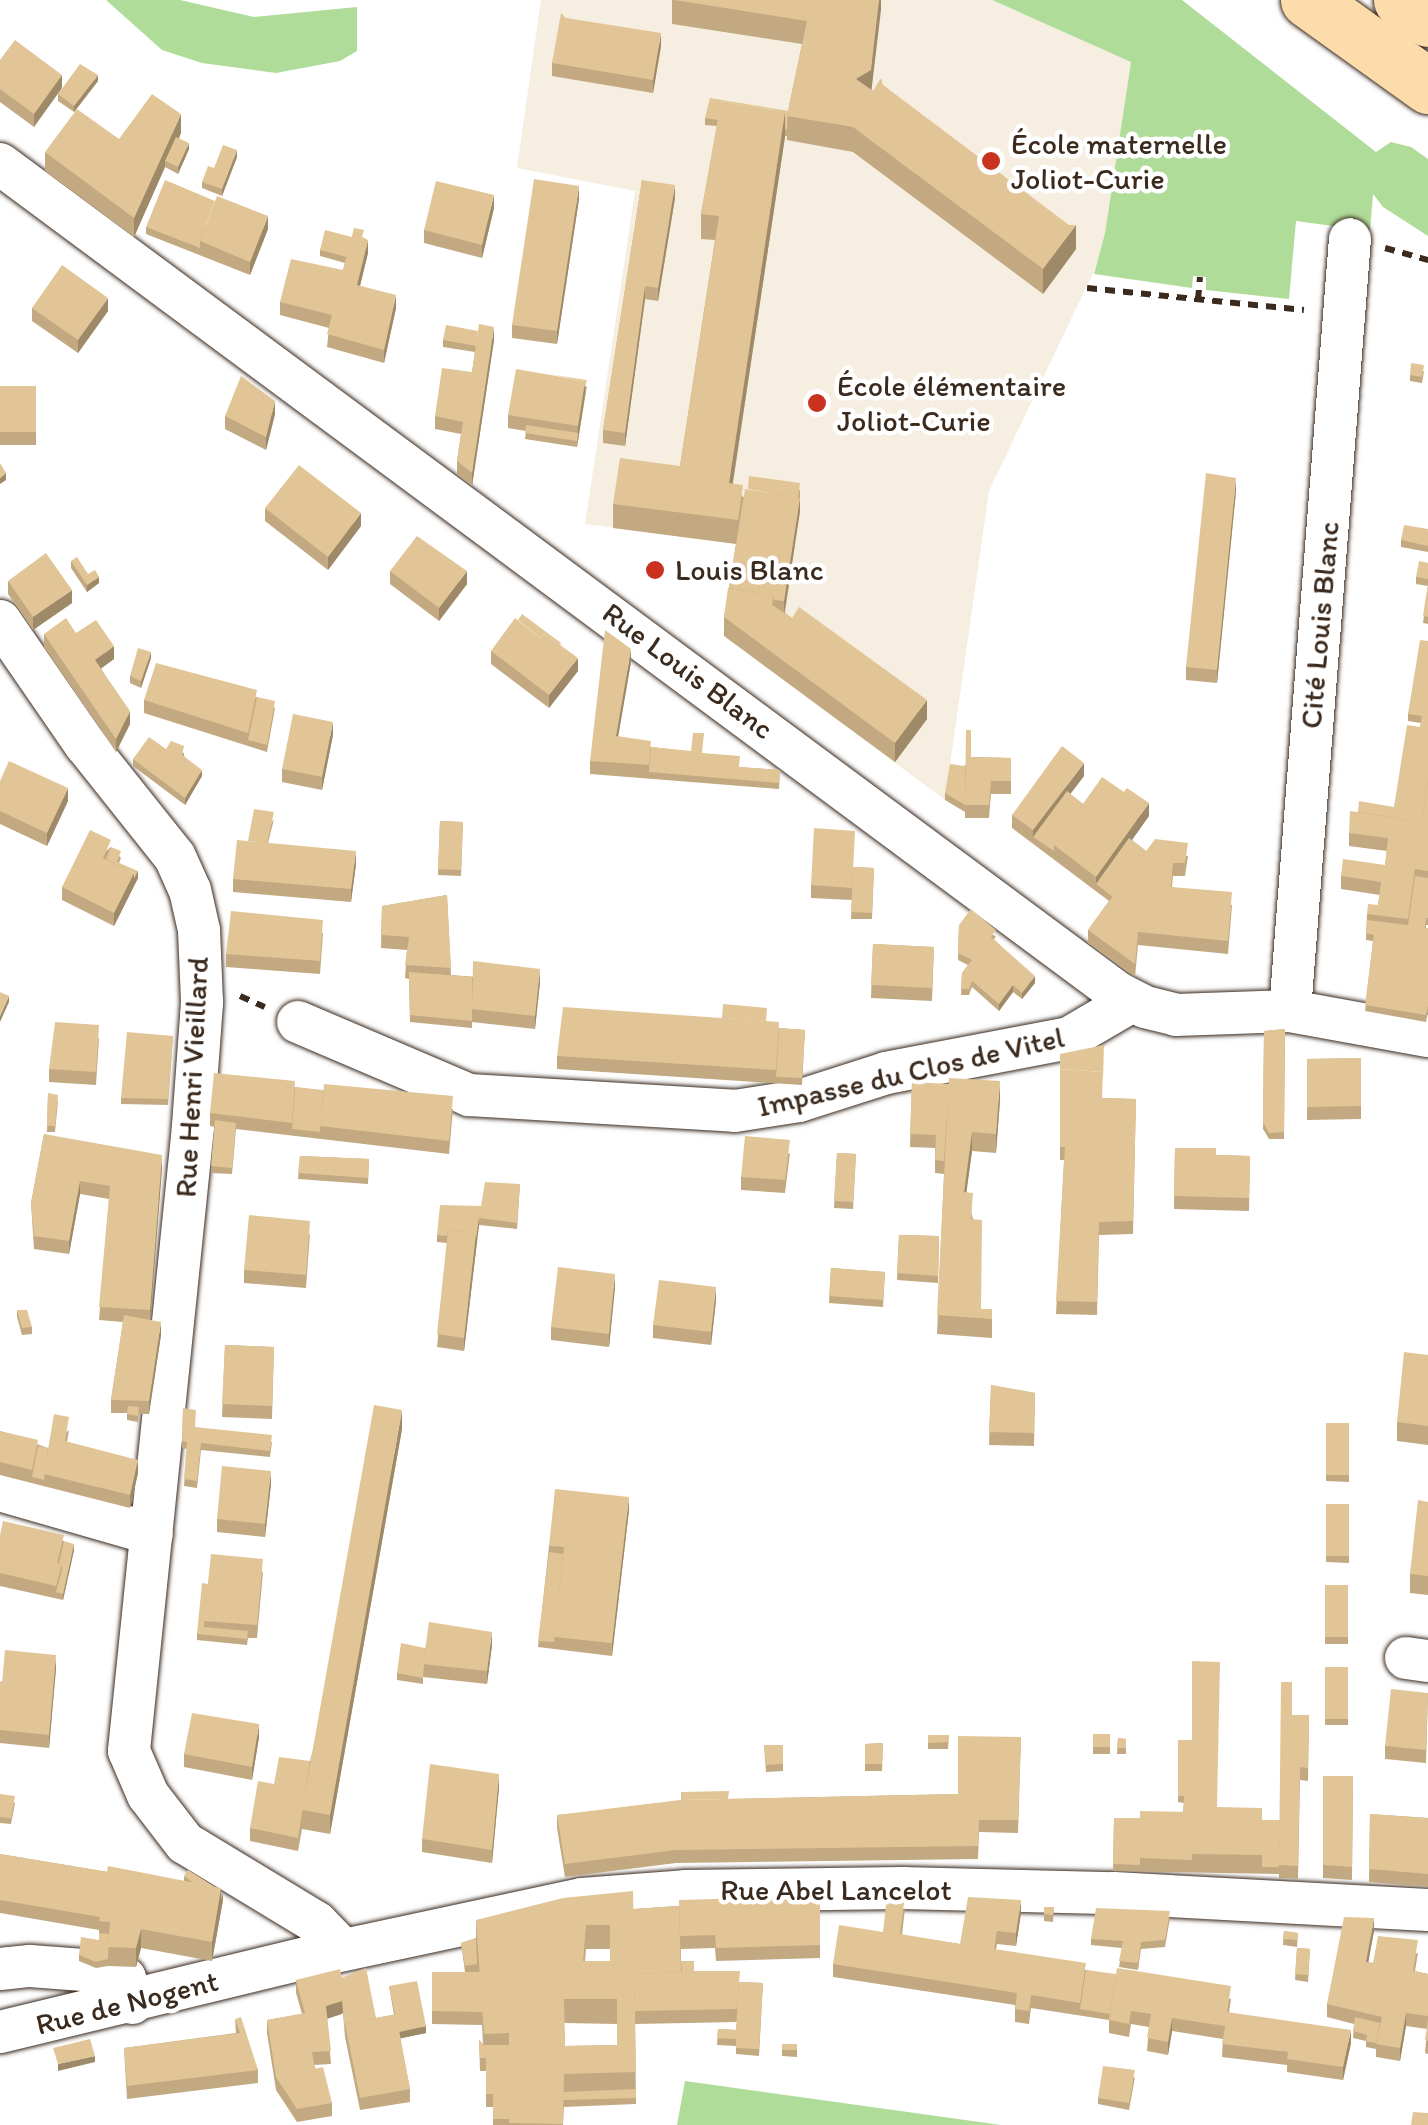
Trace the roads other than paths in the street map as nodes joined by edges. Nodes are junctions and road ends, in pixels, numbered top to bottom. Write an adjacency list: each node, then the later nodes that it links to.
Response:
1 (1278, 0): 5 (main road)
2 (1308, 0): 5 (main road)
3 (1401, 0): 4 (main road)
4 (1428, 20)
5 (1361, 38): 6 (main road)
6 (1428, 86)
7 (0, 164): 10 (street, Rue Louis Blanc)
8 (1350, 239): 11 (street, Cité Louis Blanc)
9 (0, 620): 15 (street, Rue Henri Vieillard)
10 (1132, 1000): 11 (street, Rue Louis Blanc); 12 (street, Impasse du Clos de Vitel)
11 (1290, 1011): 13 (street, Rue Louis Blanc)
12 (298, 1022)
13 (1428, 1036)
14 (0, 1490): 15 (street)
15 (152, 1534): 17 (street, Rue Henri Vieillard)
16 (1428, 1910): 17 (street, Rue Abel Lancelot)
17 (343, 1950): 19 (street, Rue Abel Lancelot)
18 (0, 1969): 20 (street)
19 (253, 1972): 20 (street, Rue de Nogent)
20 (132, 2003): 21 (street, Rue de Nogent)
21 (0, 2032)

